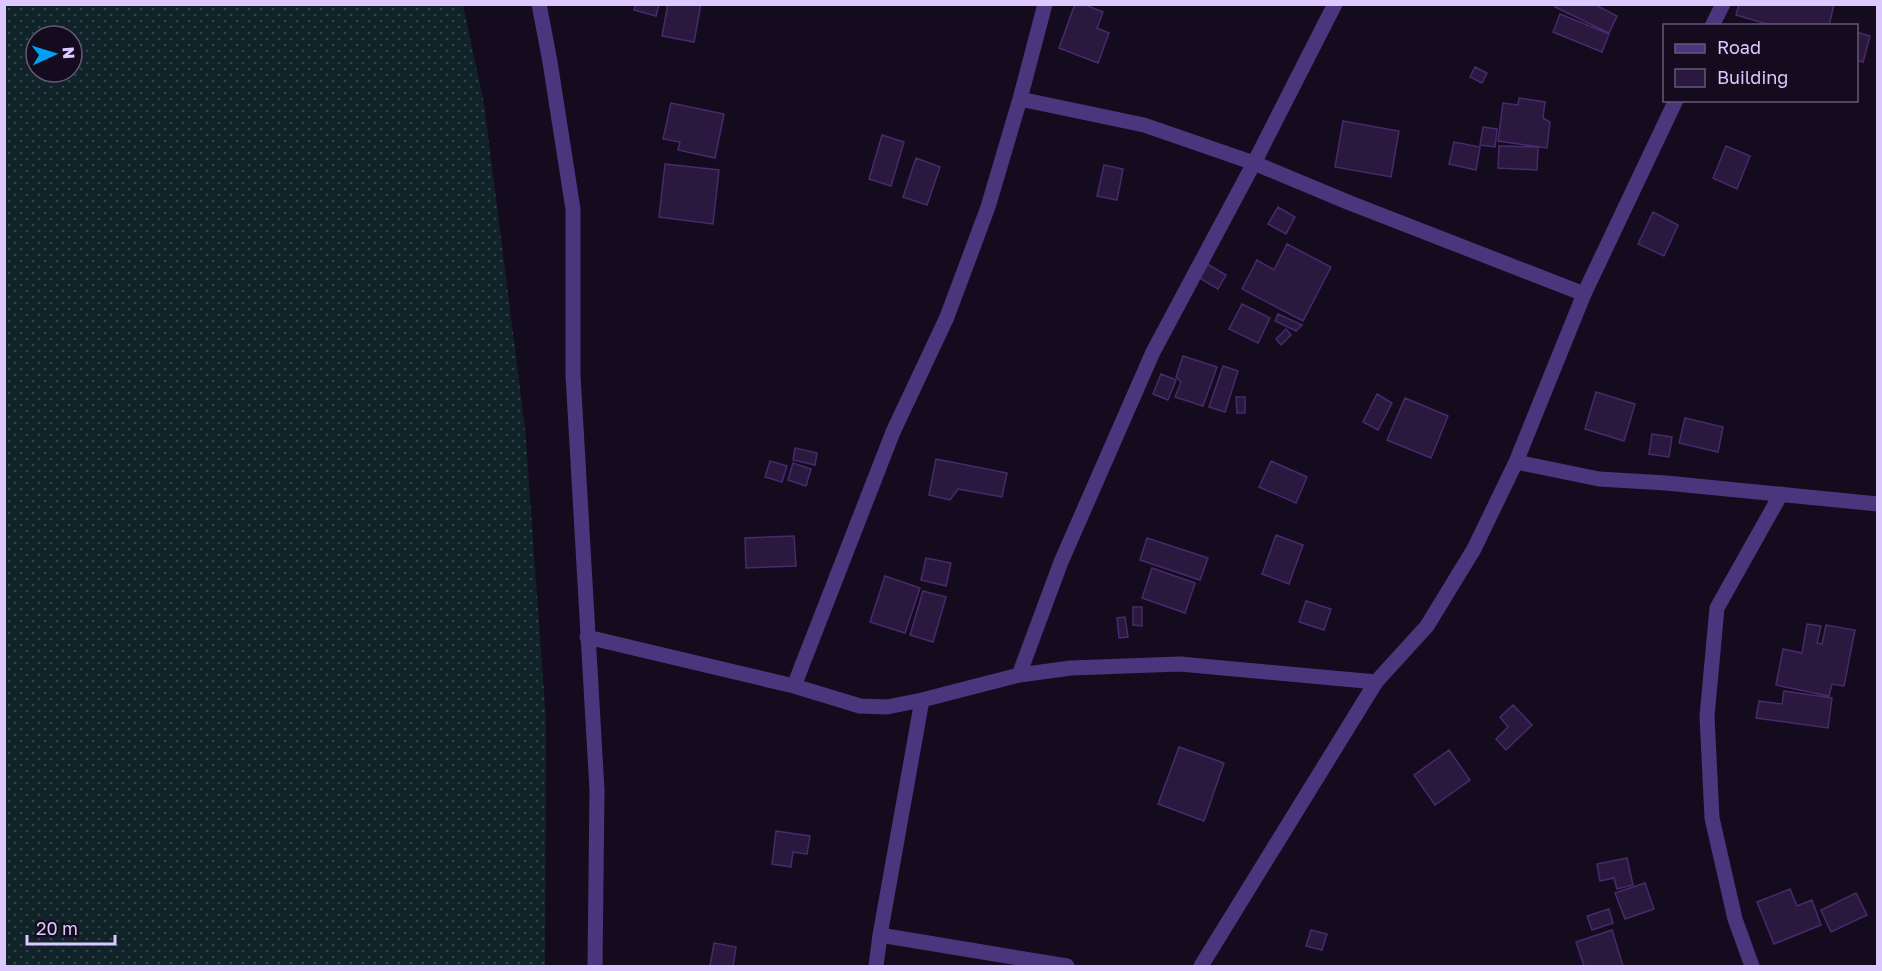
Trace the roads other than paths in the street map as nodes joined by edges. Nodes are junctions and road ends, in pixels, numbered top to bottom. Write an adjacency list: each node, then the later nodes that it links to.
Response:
1 (539, 4): 13 (street)
2 (1045, 4): 6 (street)
3 (1335, 4): 8 (street)
4 (1723, 4): 5 (street)
5 (1713, 24)
6 (1020, 99): 8 (street); 16 (street)
7 (1675, 102): 9 (street)
8 (1254, 163): 9 (street); 14 (street)
9 (1584, 294): 10 (street)
10 (1516, 462): 11 (street); 15 (street)
11 (1781, 494): 12 (street); 23 (street)
12 (1878, 504)
13 (587, 638): 16 (street); 19 (street)
14 (1019, 675): 15 (street); 17 (street)
15 (1376, 682): 22 (street)
16 (794, 686): 17 (street)
17 (922, 700): 18 (street)
18 (880, 935): 20 (street); 21 (street)
19 (595, 966)
20 (876, 966)
21 (1067, 966)
22 (1200, 966)
23 (1752, 966)

